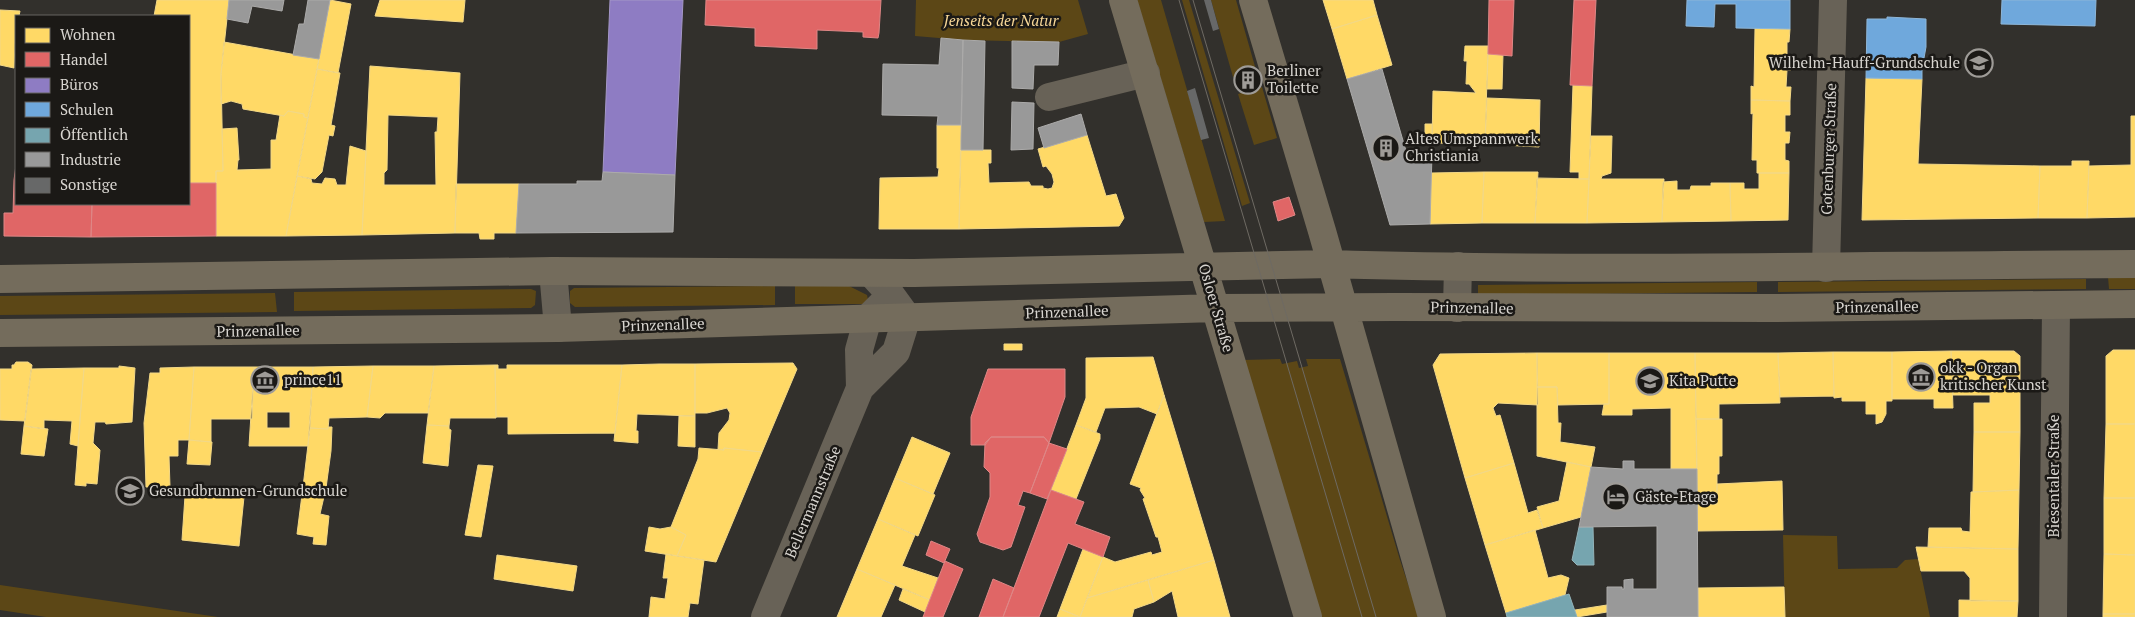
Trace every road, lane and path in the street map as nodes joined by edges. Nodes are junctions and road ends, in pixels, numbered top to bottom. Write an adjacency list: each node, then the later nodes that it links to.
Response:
1 (1123, 0): 4 (main road, Osloer Straße)
2 (1253, 0): 6 (main road)
3 (1833, 0): 10 (street, Gotenburger Straße)
4 (1146, 73): 5 (street); 8 (main road, Osloer Straße)
5 (1049, 97)
6 (1331, 264): 8 (main road); 9 (main road); 18 (main road)
7 (2135, 264): 10 (main road)
8 (1204, 265): 13 (main road); 19 (main road, Osloer Straße)
9 (1458, 266): 10 (main road); 20 (street)
10 (1826, 268)
11 (553, 271): 12 (main road); 14 (main road); 23 (street)
12 (871, 273): 13 (main road); 15 (street)
13 (914, 273): 15 (street, Bellermannstraße)
14 (0, 279)
15 (891, 295): 21 (street); 22 (street, Bellermannstraße)
16 (2135, 304): 17 (main road, Prinzenallee)
17 (2056, 306): 20 (main road, Prinzenallee); 29 (street, Biesentaler Straße)
18 (1344, 307): 19 (main road, Prinzenallee); 20 (main road, Prinzenallee); 28 (main road)
19 (1216, 308): 21 (main road, Prinzenallee); 27 (main road, Osloer Straße)
20 (1457, 308)
21 (907, 317): 22 (main road, Prinzenallee); 25 (street, Bellermannstraße)
22 (868, 318): 23 (main road, Prinzenallee); 25 (street, Bellermannstraße)
23 (558, 328): 24 (main road, Prinzenallee)
24 (0, 334)
25 (860, 388): 26 (street, Bellermannstraße)
26 (765, 617)
27 (1308, 617)
28 (1432, 617)
29 (2053, 617)

